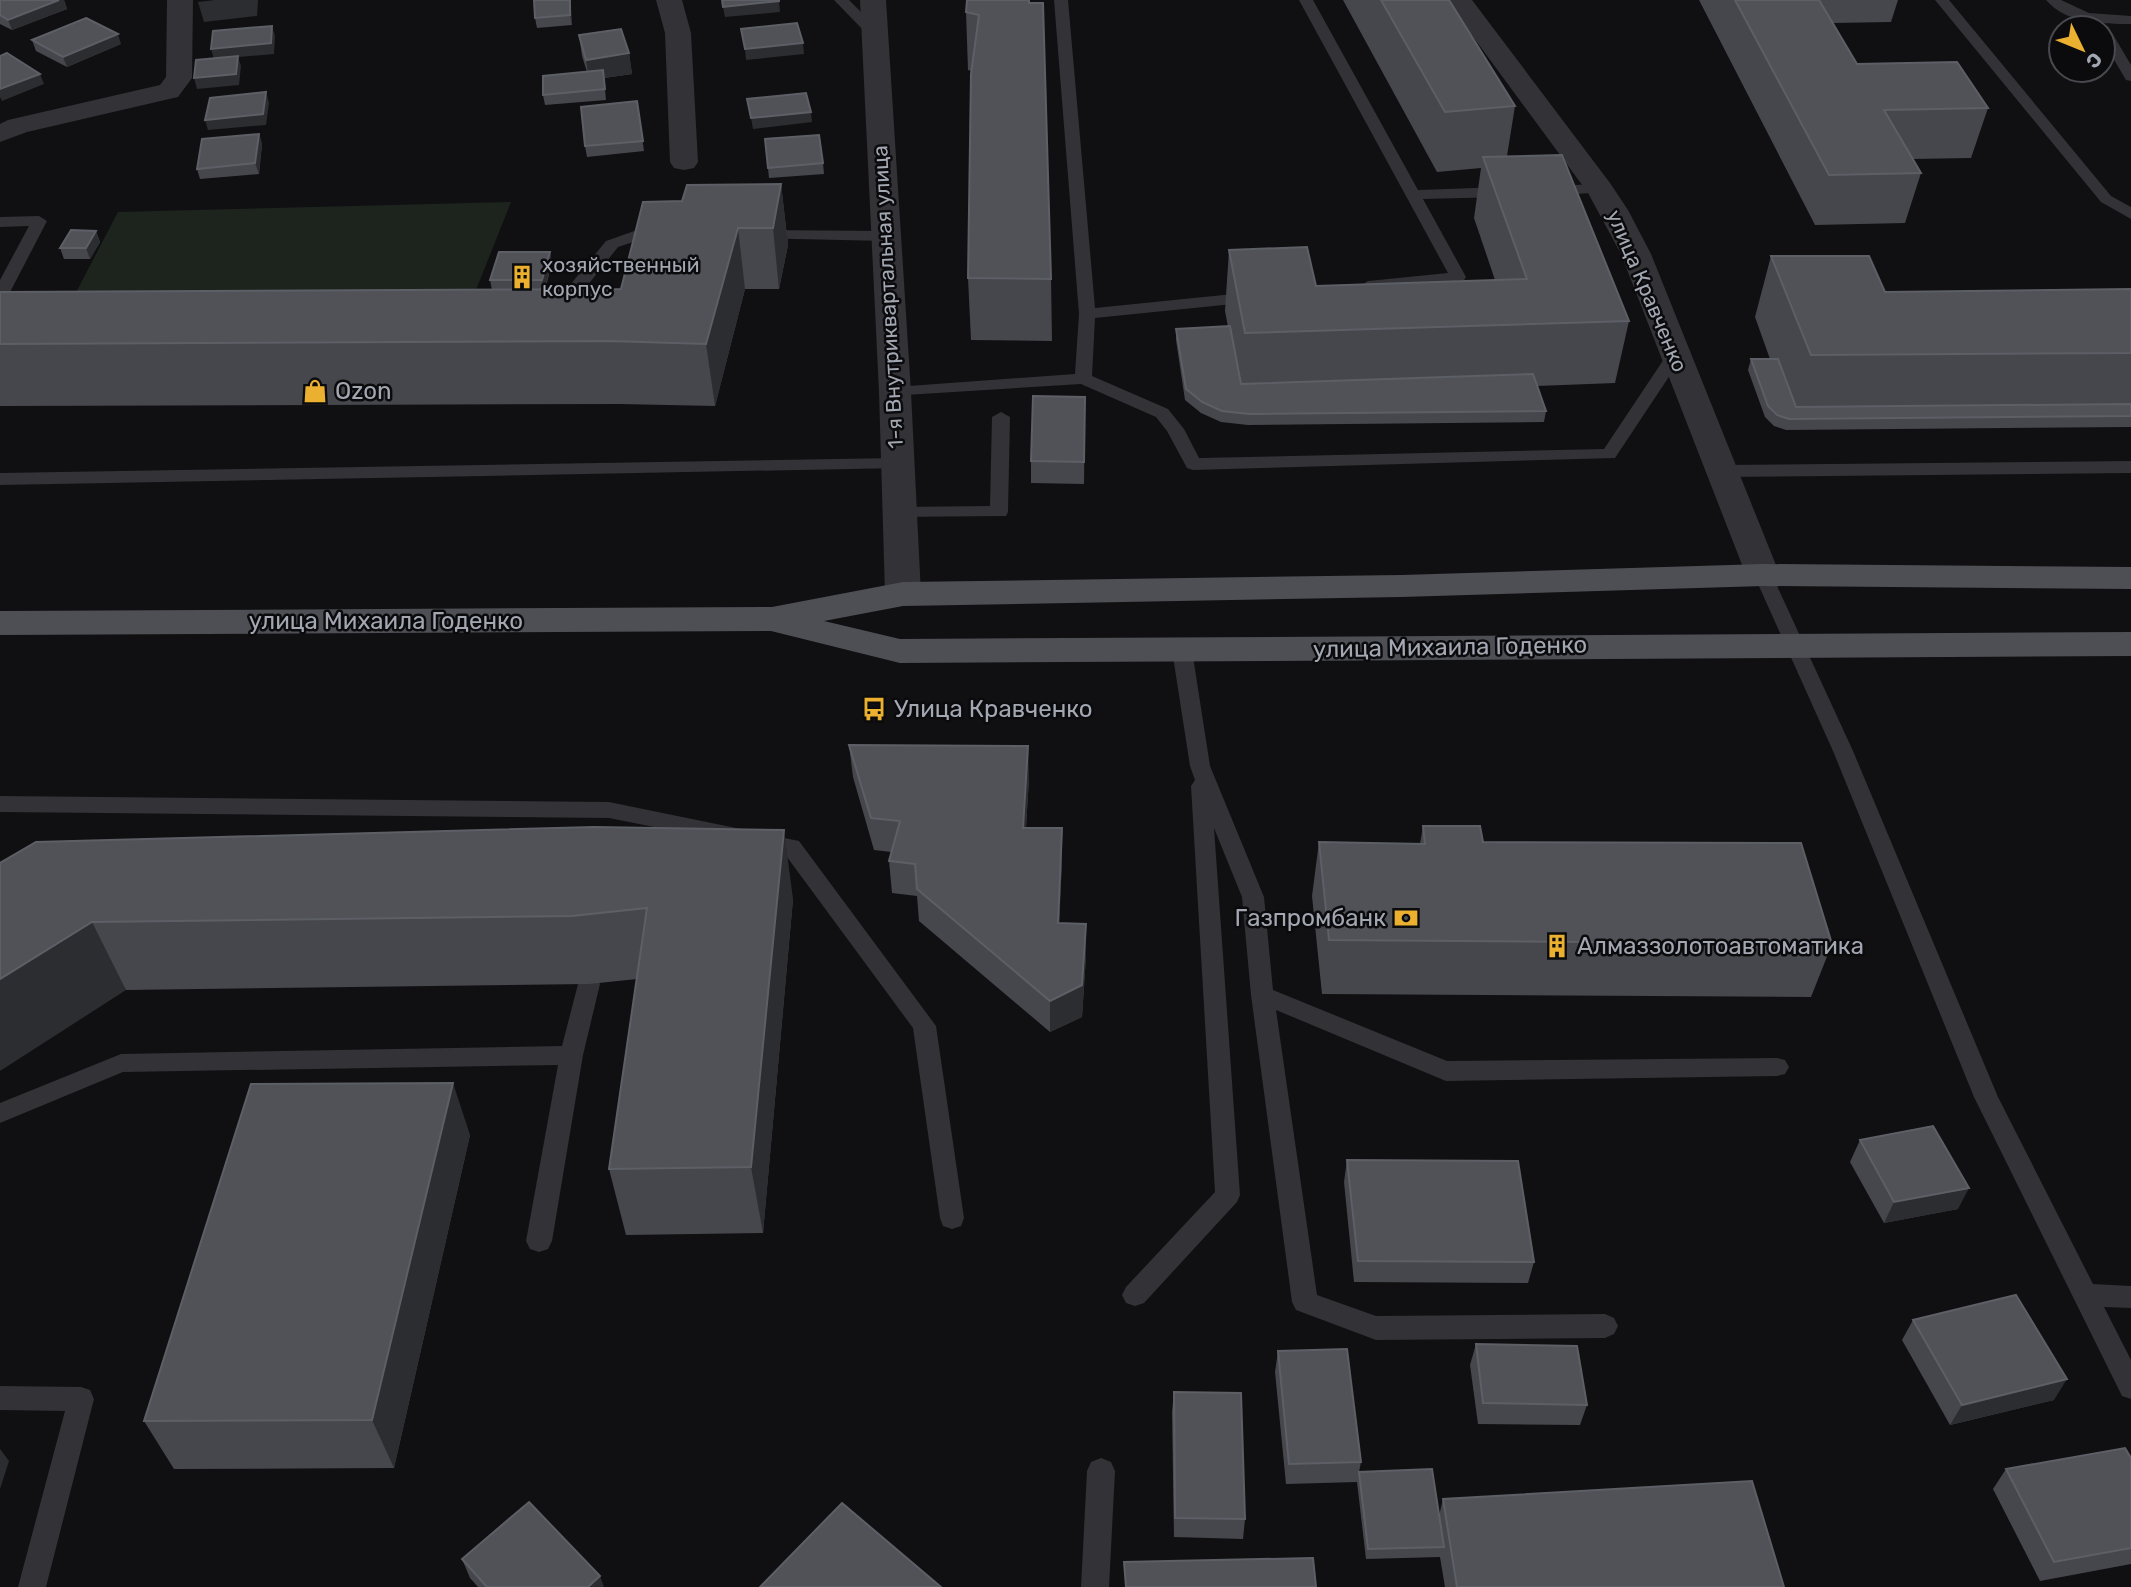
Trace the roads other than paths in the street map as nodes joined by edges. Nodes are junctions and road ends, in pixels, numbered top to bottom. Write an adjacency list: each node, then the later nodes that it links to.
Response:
1 (180, 0): 14 (street)
2 (669, 0): 15 (street)
3 (841, 0): 11 (lane)
4 (873, 0): 11 (street, 1-я Внутриквартальная улица)
5 (1061, 0): 26 (lane)
6 (1306, 0): 17 (lane)
7 (1459, 0): 16 (street, улица Кравченко)
8 (1942, 0): 18 (lane)
9 (2053, 0): 10 (lane)
10 (2074, 14)
11 (874, 33): 22 (street, 1-я Внутриквартальная улица)
12 (2117, 53): 13 (lane)
13 (2131, 77)
14 (0, 134)
15 (684, 162)
16 (1600, 189): 17 (lane); 28 (street, улица Кравченко)
17 (1413, 195): 23 (lane)
18 (2131, 214)
19 (0, 222): 24 (lane)
20 (681, 234): 27 (lane)
21 (736, 234): 22 (lane)
22 (886, 236): 30 (street, 1-я Внутриквартальная улица)
23 (1348, 288)
24 (0, 296)
25 (1266, 296): 26 (lane)
26 (1087, 314): 29 (lane)
27 (549, 322)
28 (1676, 354): 29 (lane); 34 (street, улица Кравченко)
29 (1083, 379): 30 (lane)
30 (895, 393): 32 (street, 1-я Внутриквартальная улица)
31 (1001, 417): 36 (lane)
32 (896, 464): 35 (lane); 36 (street, 1-я Внутриквартальная улица)
33 (2131, 467): 34 (lane)
34 (1721, 471): 37 (street, улица Кравченко)
35 (0, 479)
36 (898, 513): 39 (street, 1-я Внутриквартальная улица)
37 (1763, 575): 38 (main road, улица Михаила Годенко); 39 (main road, улица Михаила Годенко); 42 (lane)
38 (2131, 578)
39 (902, 594): 40 (main road, улица Михаила Годенко)
40 (772, 620): 41 (main road, улица Михаила Годенко); 44 (main road, улица Михаила Годенко)
41 (0, 623)
42 (1796, 644): 43 (main road, улица Михаила Годенко); 44 (main road, улица Михаила Годенко); 57 (lane)
43 (2131, 644)
44 (1182, 650): 45 (lane)
45 (1200, 766): 50 (lane); 56 (lane)
46 (0, 804): 47 (lane)
47 (609, 810): 48 (lane); 54 (lane)
48 (609, 834)
49 (589, 984): 51 (lane)
50 (1262, 995): 52 (lane); 59 (lane)
51 (571, 1055): 53 (lane); 55 (lane)
52 (1777, 1067)
53 (0, 1113)
54 (952, 1218)
55 (539, 1241)
56 (1135, 1295)
57 (2083, 1295): 58 (lane); 60 (lane)
58 (2131, 1297)
59 (1605, 1326)
60 (2131, 1387)
61 (0, 1398): 63 (lane)
62 (1101, 1471): 64 (lane)
63 (32, 1587)
64 (1096, 1587)

